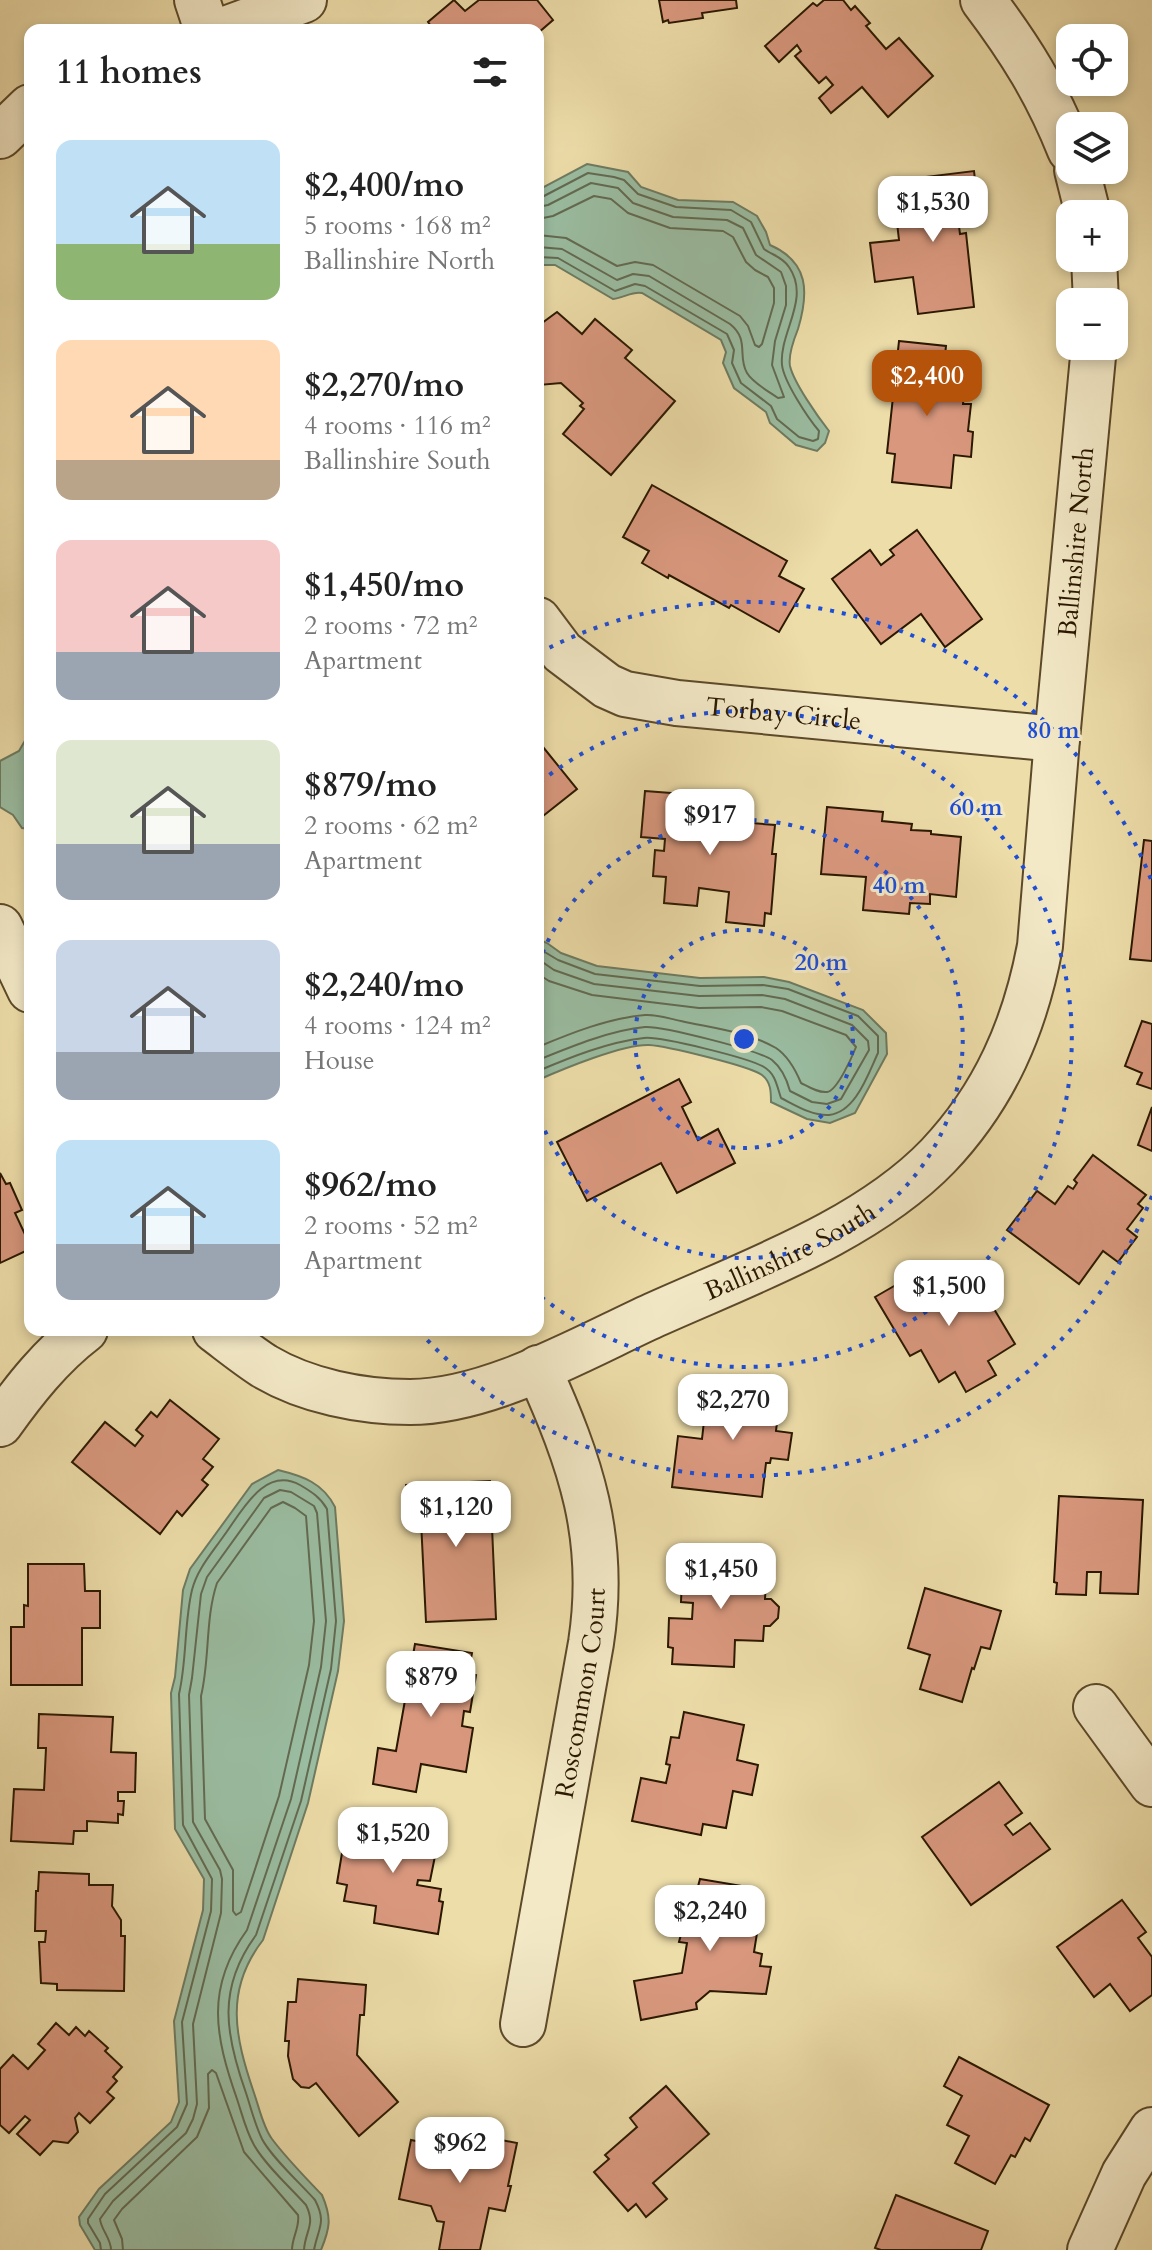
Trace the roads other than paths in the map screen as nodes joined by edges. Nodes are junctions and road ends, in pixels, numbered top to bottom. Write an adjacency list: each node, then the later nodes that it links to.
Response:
1 (197, 0): 4 (street)
2 (304, 0): 5 (street)
3 (983, 0): 7 (street)
4 (205, 24)
5 (239, 24)
6 (24, 113): 8 (street)
7 (1056, 117)
8 (0, 136)
9 (1093, 360): 11 (street, Ballinshire North)
10 (544, 628): 11 (street, Torbay Circle)
11 (1057, 739): 16 (street, Ballinshire South)
12 (0, 927): 13 (street)
13 (24, 977)
14 (77, 1336): 17 (street)
15 (223, 1336): 16 (street, Ballinshire South)
16 (538, 1368): 20 (street, Roscommon Court)
17 (0, 1424)
18 (1096, 1707): 19 (street)
19 (1152, 1784)
20 (523, 2024)
21 (1152, 2130): 22 (street)
22 (1090, 2250)

